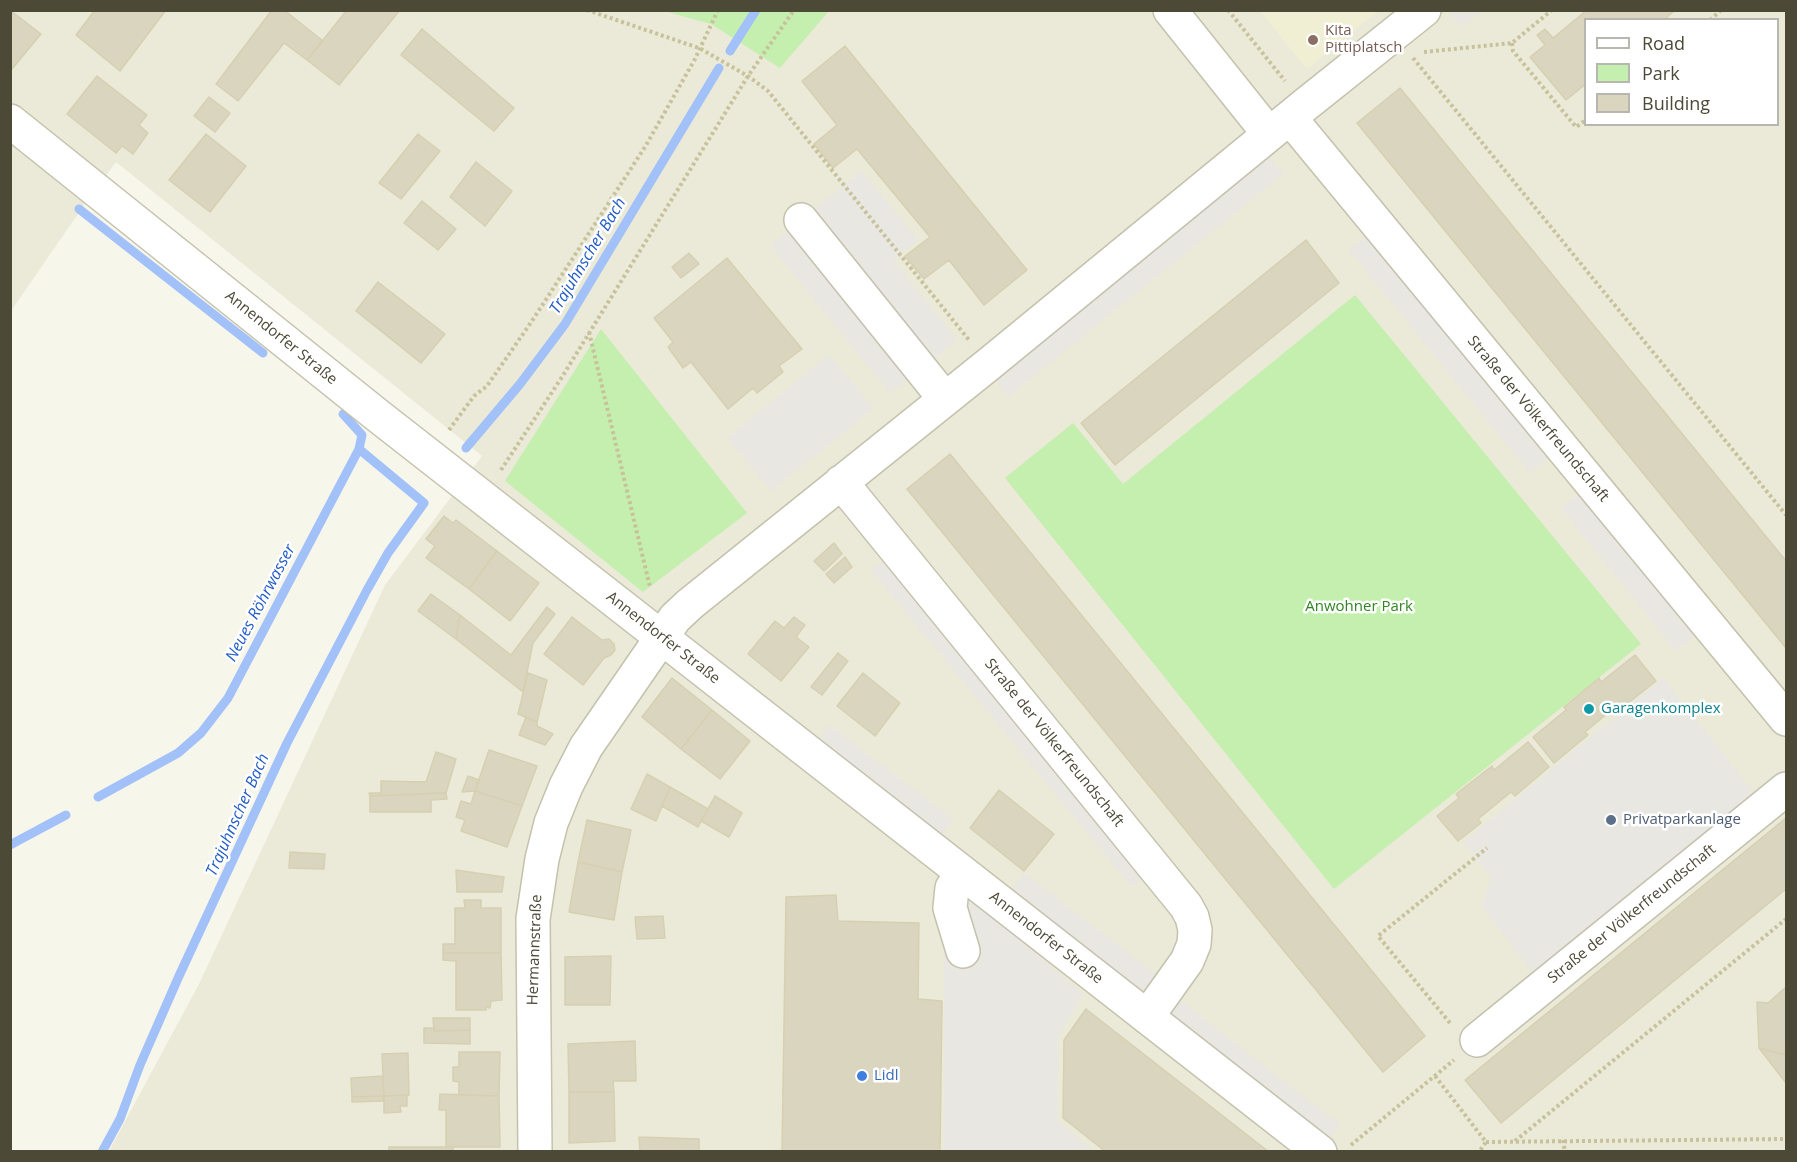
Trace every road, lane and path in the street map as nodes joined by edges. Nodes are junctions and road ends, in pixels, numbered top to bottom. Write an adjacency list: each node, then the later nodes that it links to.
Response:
1 (587, 10): 9 (path)
2 (718, 10): 9 (path)
3 (794, 10): 10 (path)
4 (1170, 10): 11 (street, Straße der Völkerfreundschaft)
5 (1228, 10): 11 (path)
6 (1424, 10): 11 (street)
7 (1552, 10): 8 (path)
8 (1512, 43): 13 (path); 21 (path)
9 (699, 48): 10 (path); 18 (path)
10 (748, 76): 15 (path); 16 (path)
11 (1288, 119): 16 (street); 23 (street, Straße der Völkerfreundschaft)
12 (10, 121): 18 (street, Annendorfer Straße)
13 (1584, 121)
14 (801, 220): 17 (street)
15 (589, 331): 20 (path); 22 (path)
16 (989, 364): 17 (street)
17 (945, 399): 19 (street)
18 (430, 456): 20 (street, Annendorfer Straße)
19 (841, 482): 22 (street); 29 (street, Straße der Völkerfreundschaft)
20 (482, 496): 22 (street, Annendorfer Straße)
21 (1786, 515)
22 (662, 637): 26 (street, Annendorfer Straße); 36 (street, Hermannstraße)
23 (1786, 719)
24 (1786, 789): 30 (street, Straße der Völkerfreundschaft)
25 (1487, 848): 30 (path)
26 (963, 873): 28 (street); 29 (street, Annendorfer Straße)
27 (1786, 919): 34 (path)
28 (963, 951)
29 (1147, 1017): 37 (street, Annendorfer Straße)
30 (1473, 1043): 31 (path)
31 (1435, 1076): 35 (path); 38 (path)
32 (1786, 1139): 33 (path)
33 (1563, 1140): 34 (path); 40 (path)
34 (1515, 1141): 35 (path)
35 (1486, 1142): 39 (path)
36 (535, 1152)
37 (1320, 1152)
38 (1344, 1152)
39 (1479, 1152)
40 (1565, 1152)

